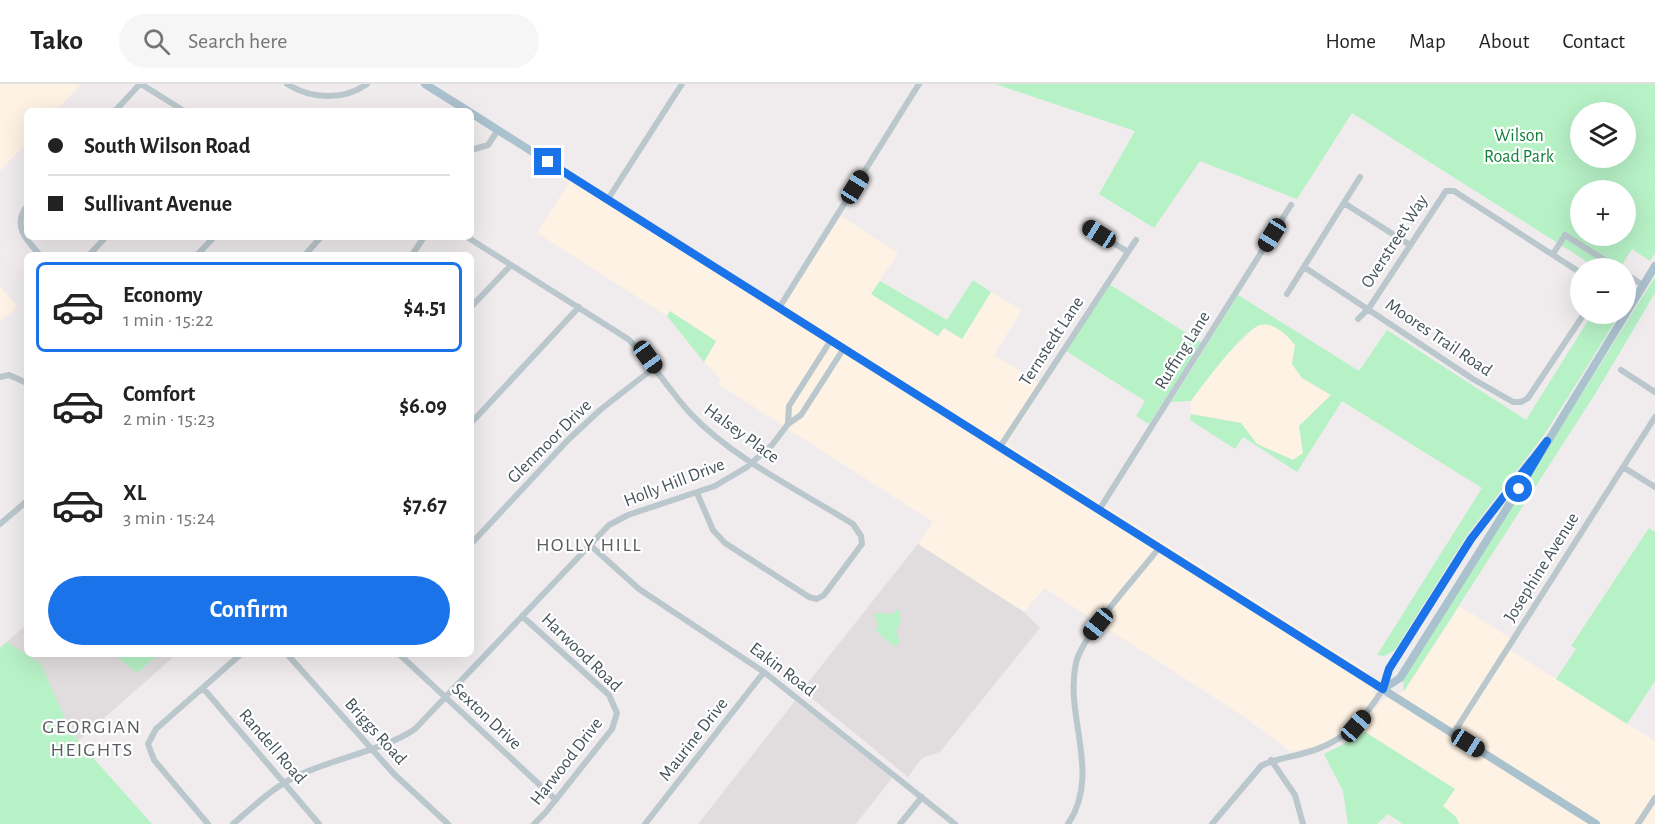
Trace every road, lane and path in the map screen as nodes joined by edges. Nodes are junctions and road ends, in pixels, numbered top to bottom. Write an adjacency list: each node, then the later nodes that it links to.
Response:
1 (141, 84): 7 (street); 8 (street)
2 (287, 84): 3 (street)
3 (367, 84)
4 (425, 84): 9 (main road)
5 (682, 84): 14 (street)
6 (919, 84): 43 (street)
7 (119, 108)
8 (179, 108)
9 (463, 108)
10 (474, 115): 11 (main road)
11 (498, 130): 12 (street); 14 (main road)
12 (474, 149)
13 (1360, 177): 15 (street)
14 (608, 199): 43 (main road)
15 (1344, 203): 26 (street); 37 (street)
16 (1291, 205): 64 (street, Ruffing Lane)
17 (24, 212): 19 (street)
18 (1084, 225): 31 (street)
19 (24, 237)
20 (26, 240): 27 (street)
21 (103, 240): 28 (street)
22 (211, 240): 29 (street)
23 (318, 240): 30 (street)
24 (472, 240): 34 (street, Halsey Place)
25 (1136, 240): 31 (street, Ternstedt Lane)
26 (1410, 245): 32 (street, Overstreet Way); 44 (street, Overstreet Way)
27 (37, 252)
28 (92, 252)
29 (200, 252)
30 (308, 252)
31 (1128, 252): 58 (street, Ternstedt Lane)
32 (1553, 254): 33 (street); 35 (street, Overstreet Way)
33 (1601, 258)
34 (511, 264): 41 (street); 42 (street, Halsey Place)
35 (1570, 266)
36 (1655, 266): 39 (main road)
37 (1304, 267): 40 (street); 44 (street, Moores Trail Road)
38 (1636, 281): 39 (street)
39 (1644, 286): 57 (main road)
40 (1287, 294)
41 (474, 305)
42 (579, 307): 49 (street, Halsey Place); 55 (street)
43 (779, 308): 47 (main road)
44 (1369, 308): 45 (street, Overstreet Way); 46 (street, Moores Trail Road)
45 (1358, 319)
46 (1577, 324)
47 (831, 340): 48 (main road); 56 (street, Holly Hill Drive)
48 (844, 348): 56 (street, Holly Hill Drive); 58 (main road)
49 (655, 367): 59 (street, Halsey Place); 66 (street, Glenmoor Drive)
50 (1621, 370): 53 (street)
51 (0, 377): 52 (street)
52 (24, 382)
53 (1655, 392)
54 (1655, 417): 60 (street, Josephine Avenue)
55 (474, 420)
56 (788, 424): 59 (street, Holly Hill Drive)
57 (1547, 441): 75 (main road); 75 (main road)
58 (1000, 447): 64 (main road)
59 (754, 462): 62 (street, Holly Hill Drive); 62 (street, Halsey Place)
60 (1623, 467): 61 (street); 78 (street, Josephine Avenue)
61 (1655, 487)
62 (697, 493): 67 (street, Holly Hill Drive)
63 (24, 505): 65 (street)
64 (1099, 510): 68 (main road)
65 (0, 524)
66 (474, 541)
67 (589, 544): 69 (street, Holly Hill Drive); 73 (street, Eakin Road)
68 (1159, 548): 75 (main road); 93 (street)
69 (522, 616): 76 (street, Holly Hill Drive); 77 (street, Harwood Road)
70 (238, 657): 74 (street)
71 (290, 657): 79 (street, Briggs Road)
72 (402, 657): 76 (street, Sexton Drive)
73 (764, 672): 82 (street, Eakin Road); 90 (street, Maurine Drive)
74 (203, 688): 81 (street, Randell Road); 85 (street)
75 (1383, 689): 78 (main road); 80 (street)
76 (446, 698): 79 (street, Holly Hill Drive); 84 (street, Sexton Drive)
77 (617, 713): 84 (street, Harwood Drive)
78 (1453, 734): 96 (main road)
79 (370, 748): 81 (street, Holly Hill Drive); 88 (street, Briggs Road)
80 (1271, 760): 94 (street); 95 (street)
81 (285, 783): 86 (street, Holly Hill Drive); 87 (street, Randell Road)
82 (922, 797): 91 (street); 92 (street, Eakin Road)
83 (1655, 798): 97 (street)
84 (556, 800): 89 (street, Harwood Drive)
85 (208, 824)
86 (234, 824)
87 (320, 824)
88 (448, 824)
89 (534, 824)
90 (645, 824)
91 (900, 824)
92 (955, 824)
93 (1068, 824)
94 (1212, 824)
95 (1303, 824)
96 (1596, 824)
97 (1638, 824)

